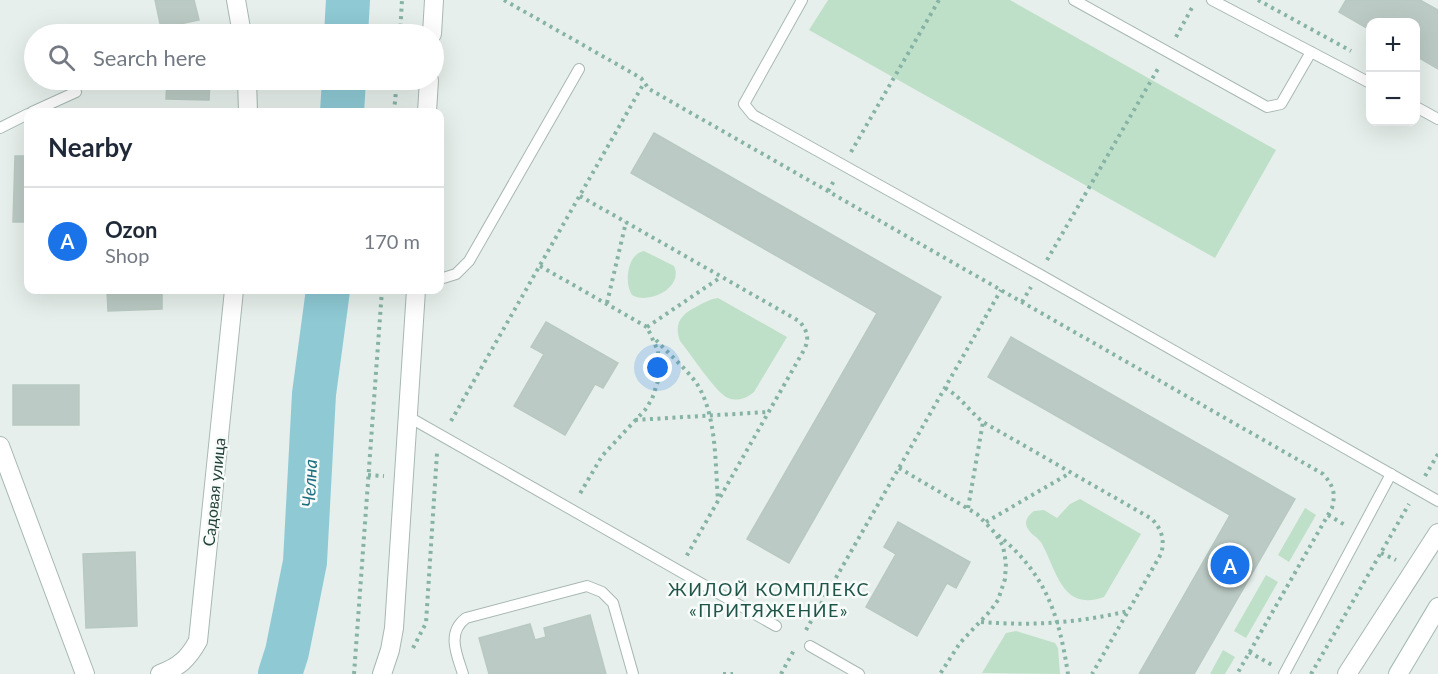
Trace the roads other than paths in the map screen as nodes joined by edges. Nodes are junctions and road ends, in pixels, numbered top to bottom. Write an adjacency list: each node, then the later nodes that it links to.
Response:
1 (236, 0): 6 (street)
2 (434, 0): 7 (street)
3 (802, 0): 26 (lane)
4 (1074, 0): 8 (lane)
5 (1212, 0): 8 (lane)
6 (241, 24)
7 (433, 24)
8 (1311, 52): 10 (lane)
9 (579, 69): 21 (lane)
10 (1366, 80)
11 (247, 90): 15 (street)
12 (428, 90): 16 (street)
13 (76, 92): 14 (lane)
14 (41, 108)
15 (248, 108)
16 (427, 108)
17 (1420, 109): 19 (lane)
18 (24, 116): 20 (lane)
19 (1438, 119)
20 (0, 128)
21 (444, 278)
22 (234, 294): 34 (street, Садовая улица)
23 (416, 294): 24 (street)
24 (407, 416): 30 (lane); 35 (street)
25 (0, 446): 33 (street)
26 (1391, 474): 27 (lane); 32 (lane)
27 (1438, 501)
28 (1438, 533): 39 (street)
29 (1438, 607): 40 (street)
30 (776, 626)
31 (810, 646): 38 (lane)
32 (1284, 673)
33 (85, 674)
34 (160, 674)
35 (382, 674)
36 (463, 674): 37 (lane)
37 (633, 674)
38 (859, 674)
39 (1347, 674)
40 (1398, 674)

